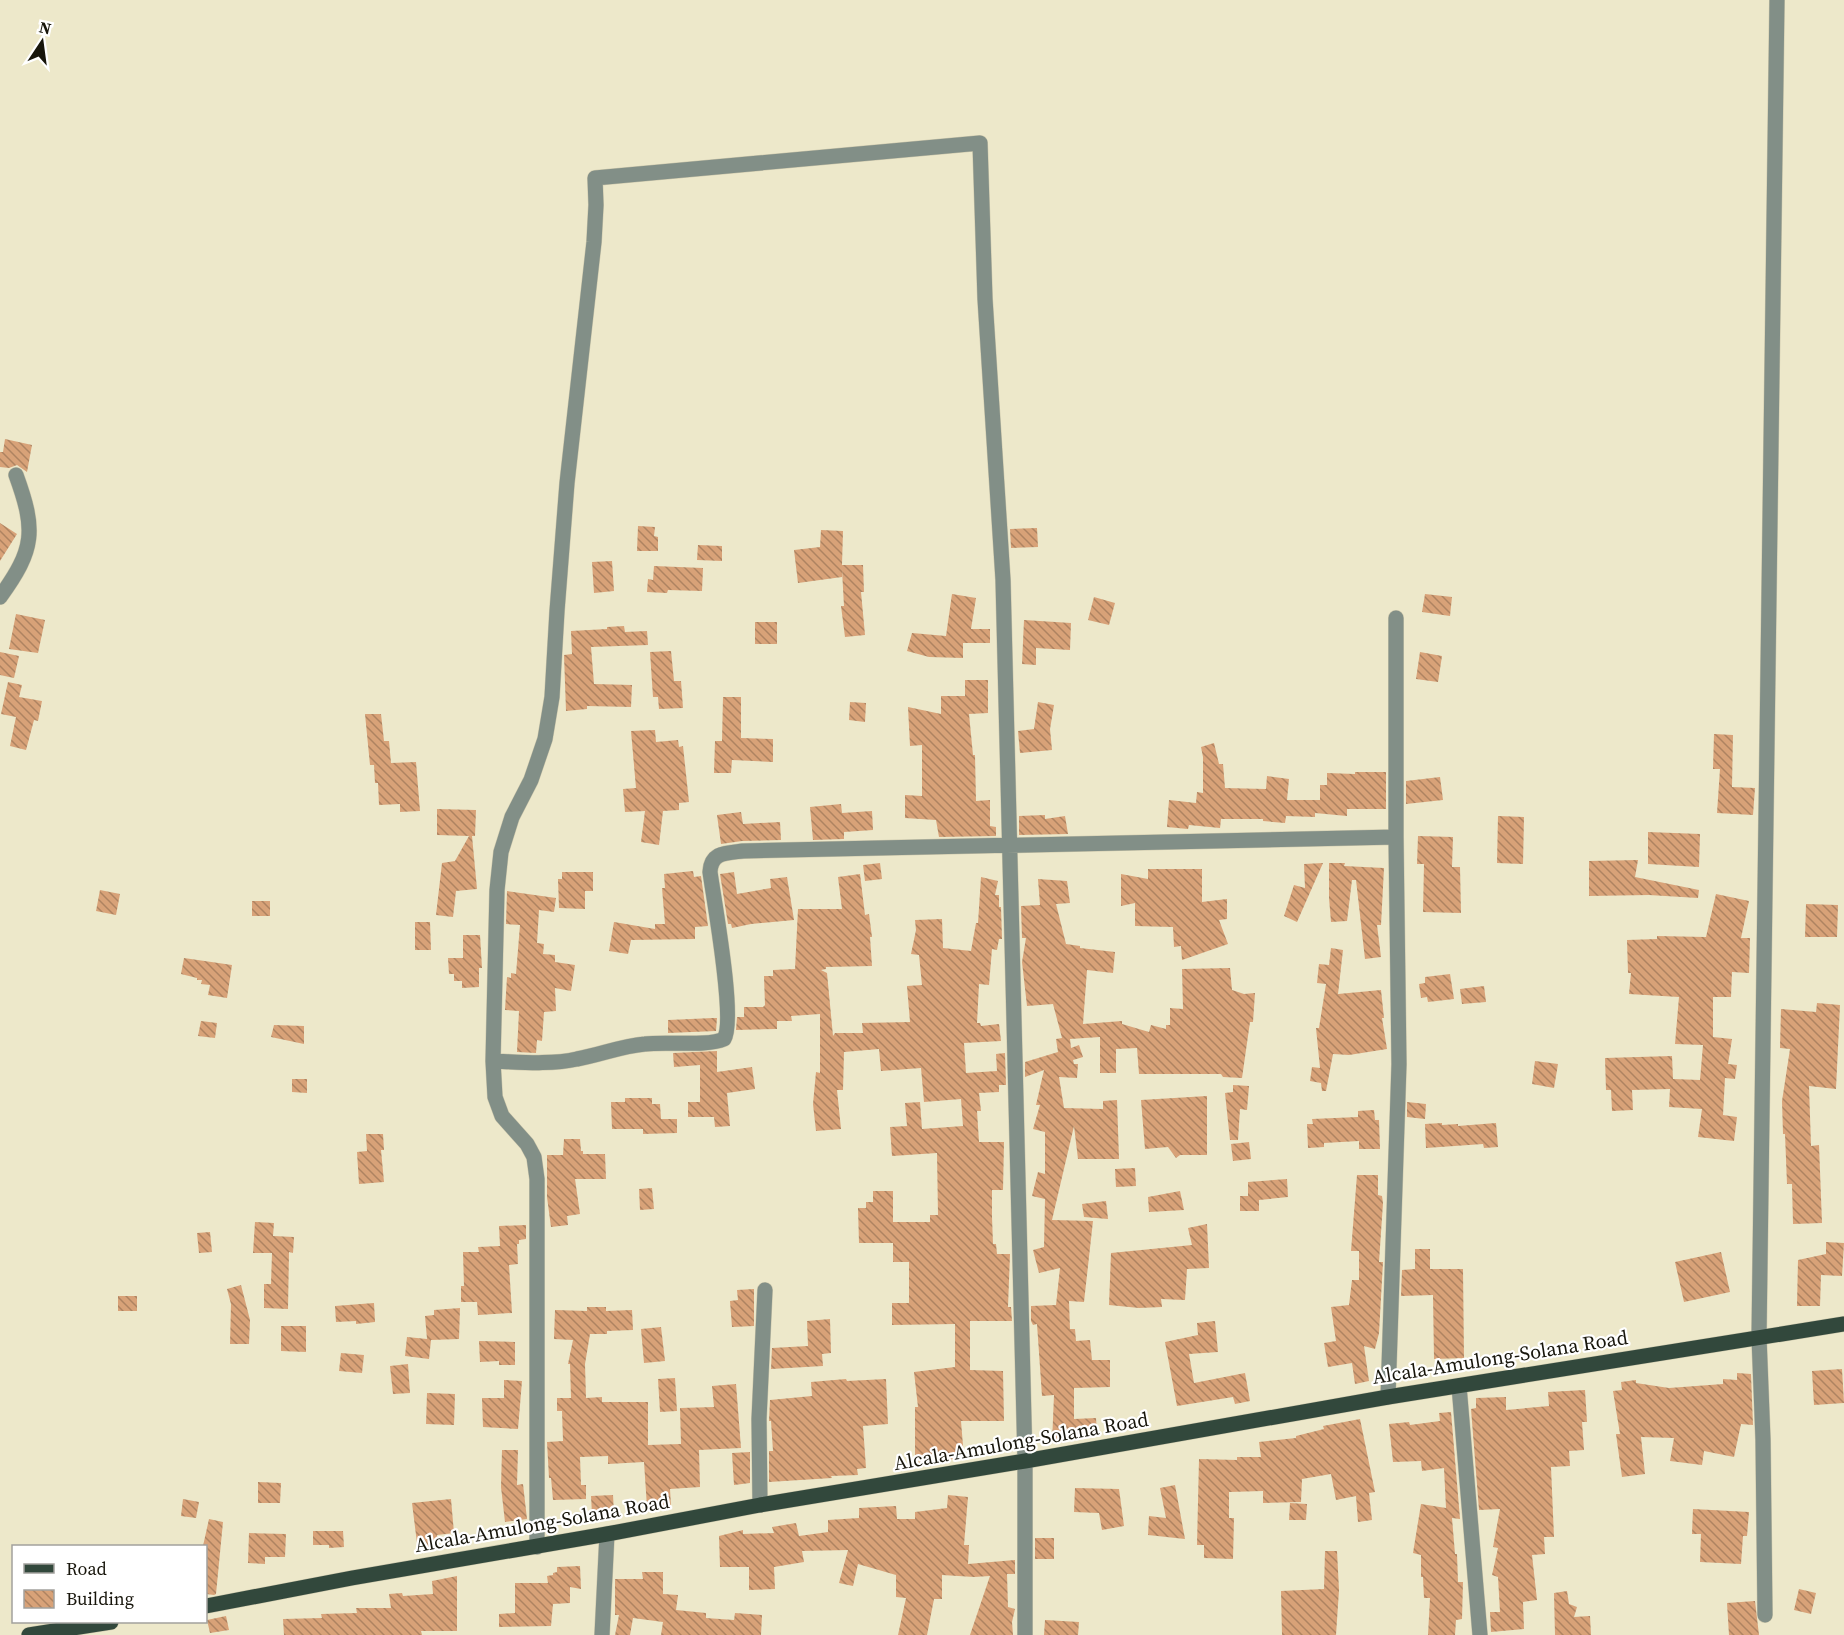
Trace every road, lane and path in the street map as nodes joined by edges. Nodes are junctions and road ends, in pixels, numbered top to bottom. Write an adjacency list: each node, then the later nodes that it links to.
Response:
1 (1777, 0): 10 (street)
2 (16, 475): 3 (street)
3 (0, 597)
4 (1396, 618): 5 (street)
5 (1396, 837): 6 (street); 12 (street)
6 (1011, 846): 7 (street); 7 (street); 13 (street)
7 (493, 1061): 16 (street)
8 (765, 1290): 14 (street)
9 (1844, 1324): 10 (main road, Alcala-Amulong-Solana Road)
10 (1759, 1337): 11 (main road, Alcala-Amulong-Solana Road); 18 (street)
11 (1459, 1386): 12 (main road, Alcala-Amulong-Solana Road); 23 (street)
12 (1389, 1397): 13 (main road, Alcala-Amulong-Solana Road)
13 (1025, 1461): 14 (main road, Alcala-Amulong-Solana Road); 22 (street)
14 (760, 1505): 15 (main road, Alcala-Amulong-Solana Road)
15 (607, 1534): 16 (main road, Alcala-Amulong-Solana Road); 21 (street)
16 (537, 1547): 17 (main road, Alcala-Amulong-Solana Road)
17 (207, 1606)
18 (1765, 1615)
19 (105, 1623): 20 (main road)
20 (29, 1635)
21 (602, 1635)
22 (1025, 1635)
23 (1480, 1635)

